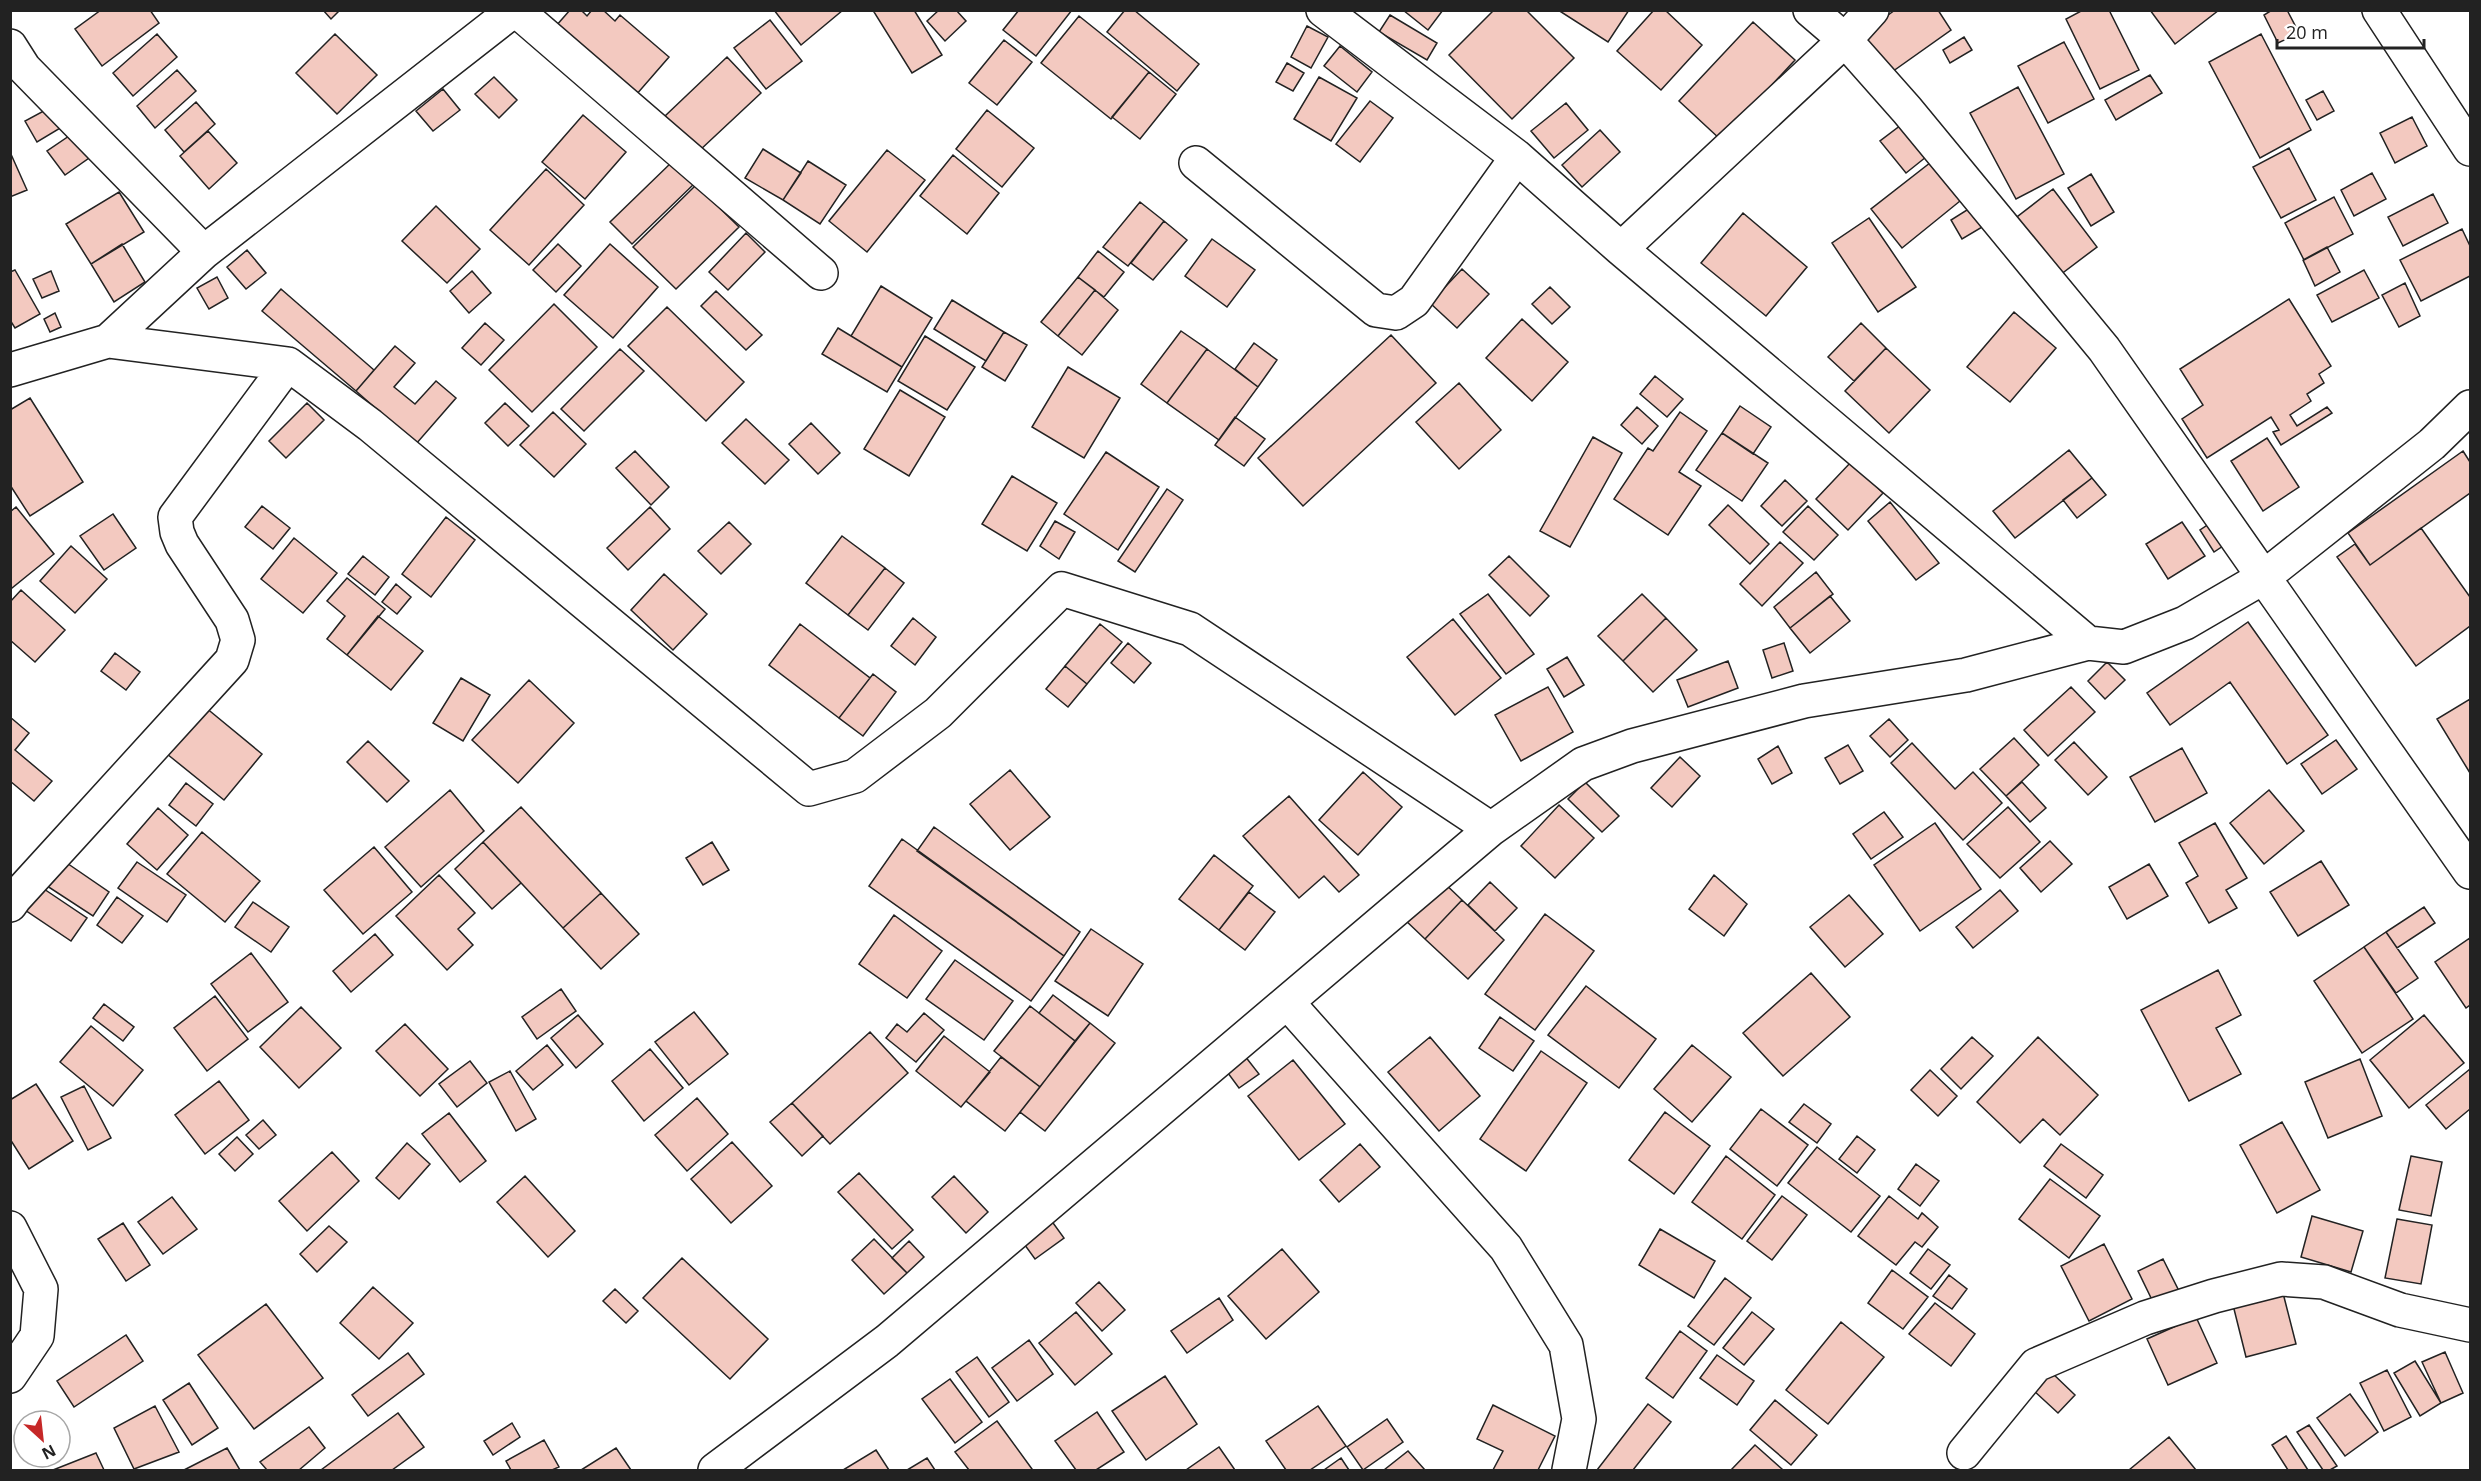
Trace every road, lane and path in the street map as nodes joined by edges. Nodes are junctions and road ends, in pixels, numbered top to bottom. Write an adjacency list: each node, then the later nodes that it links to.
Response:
1 (515, 10): 12 (street); 13 (street)
2 (1810, 10): 6 (street)
3 (1872, 10): 6 (street)
4 (2379, 10): 8 (street)
5 (1346, 16): 9 (street)
6 (1845, 40): 11 (street); 18 (street)
7 (10, 46): 12 (street)
8 (2470, 149)
9 (1517, 157): 10 (street); 11 (street)
10 (1196, 163)
11 (1621, 249): 19 (street)
12 (204, 252): 14 (street)
13 (821, 273)
14 (108, 342): 15 (street); 16 (street)
15 (288, 364): 20 (street); 22 (street)
16 (10, 370)
17 (2470, 407): 18 (street)
18 (2264, 577): 19 (street); 21 (street)
19 (2088, 643): 20 (street)
20 (1491, 829): 23 (street)
21 (2470, 872)
22 (10, 905)
23 (1287, 1002): 28 (street); 29 (street)
24 (10, 1228): 26 (street)
25 (2470, 1325): 27 (street)
26 (10, 1376)
27 (1964, 1453)
28 (715, 1470)
29 (1569, 1470)

